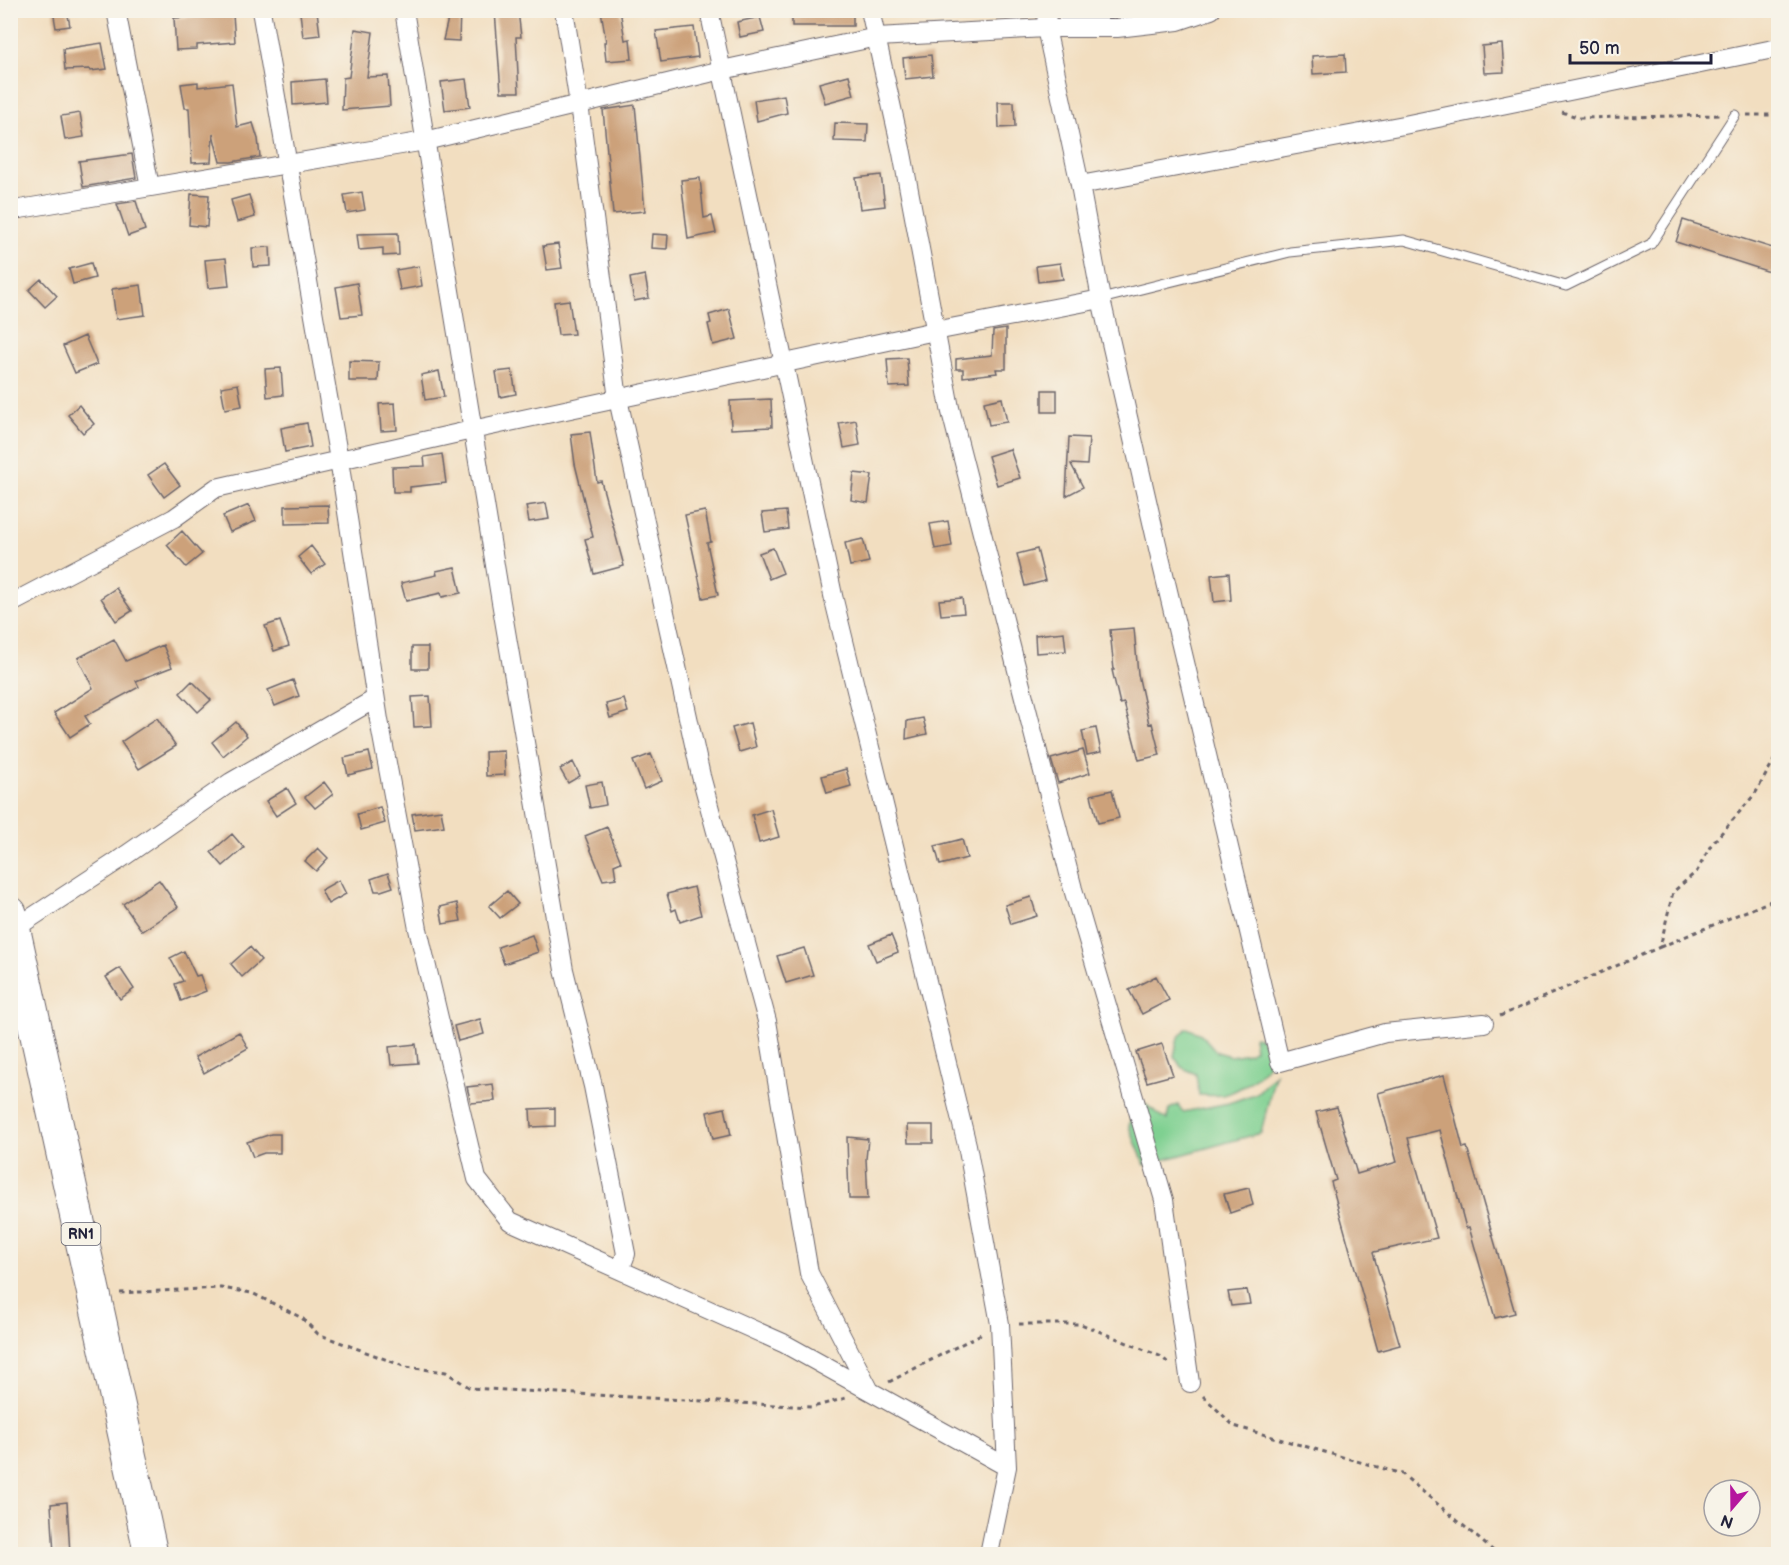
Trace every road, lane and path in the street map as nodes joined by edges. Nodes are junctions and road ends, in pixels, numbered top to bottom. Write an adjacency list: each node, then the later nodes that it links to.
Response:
1 (116, 10): 19 (street)
2 (261, 10): 17 (street)
3 (404, 10): 16 (street)
4 (564, 10): 13 (street)
5 (709, 10): 11 (street)
6 (870, 10): 9 (street)
7 (1211, 10): 8 (street)
8 (1046, 19): 9 (street); 18 (street)
9 (877, 37): 11 (street); 22 (street)
10 (1779, 48): 12 (street)
11 (722, 70): 13 (street); 23 (street)
12 (1526, 100): 14 (path); 18 (street)
13 (579, 104): 16 (street); 24 (street)
14 (1735, 115): 15 (path); 21 (lane)
15 (1779, 116)
16 (425, 141): 17 (street); 25 (street)
17 (287, 164): 19 (street); 26 (street)
18 (1080, 185): 21 (street)
19 (150, 187): 20 (street)
20 (20, 209)
21 (1101, 299): 22 (street); 33 (street)
22 (935, 331): 23 (street); 35 (street)
23 (785, 363): 24 (street); 37 (street)
24 (618, 399): 25 (street); 36 (street)
25 (472, 430): 26 (street); 34 (street)
26 (339, 460): 27 (street); 28 (street)
27 (10, 604)
28 (375, 699): 31 (street); 34 (street)
29 (1779, 753): 32 (path)
30 (1779, 898): 32 (path)
31 (12, 921): 38 (highway, RN1)
32 (1660, 947): 33 (path)
33 (1484, 1023)
34 (620, 1270): 36 (street)
35 (1190, 1383)
36 (870, 1391): 37 (street)
37 (1007, 1467): 39 (street)
38 (152, 1554)
39 (989, 1554)

